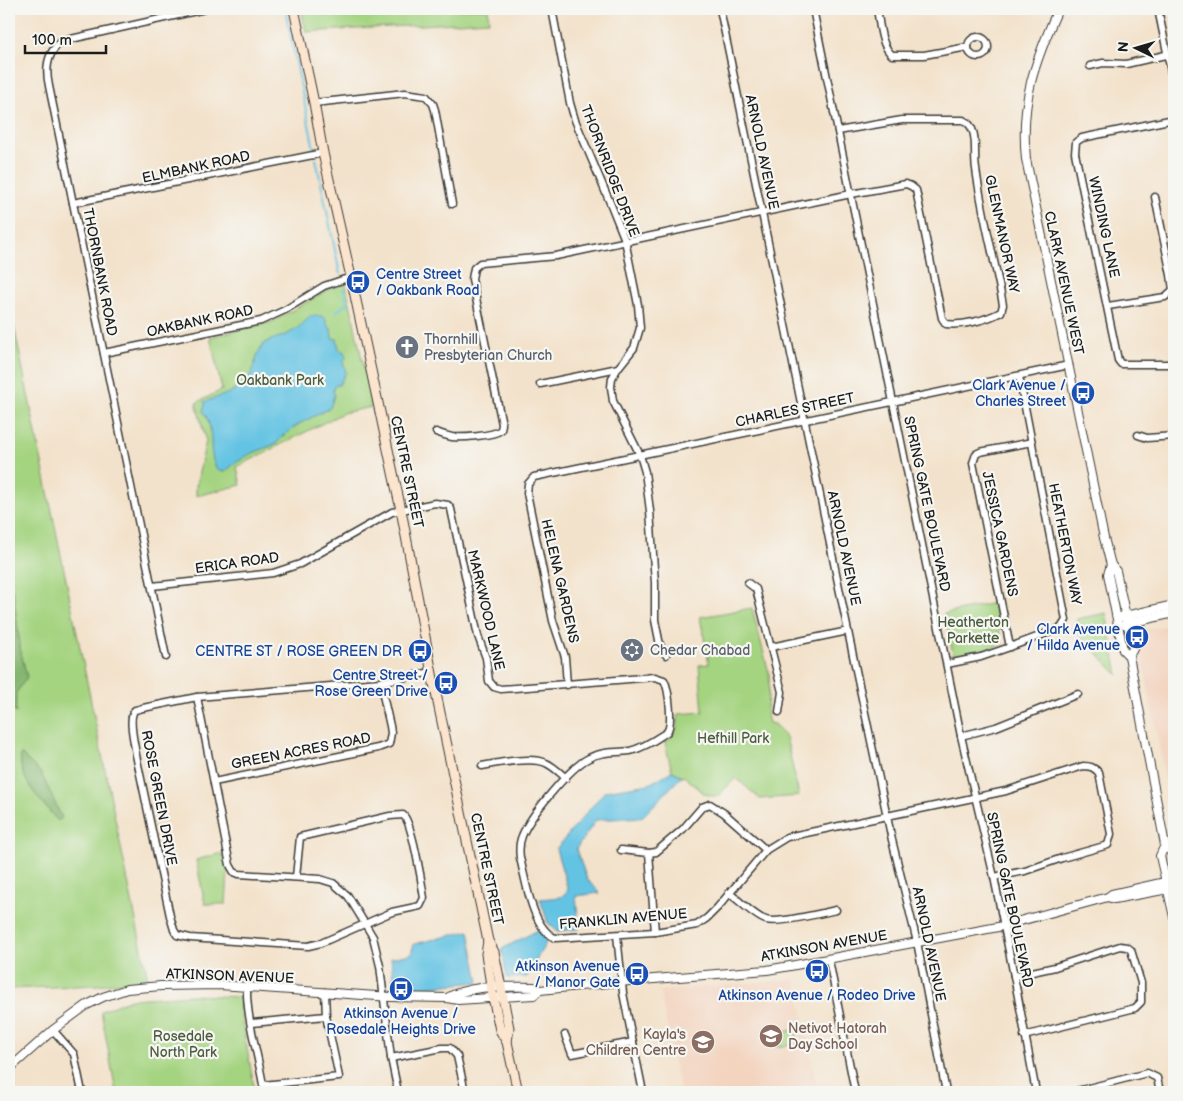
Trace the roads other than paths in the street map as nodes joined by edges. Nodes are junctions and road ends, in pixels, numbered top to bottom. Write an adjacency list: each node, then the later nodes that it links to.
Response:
1 (205, 9): 19 (street, THORNBANK ROAD)
2 (294, 9): 13 (main road, CENTRE STREET)
3 (552, 9): 22 (street, THORNRIDGE DRIVE)
4 (720, 9): 21 (street, ARNOLD AVENUE)
5 (813, 9): 15 (street, SPRING GATE BOULEVARD)
6 (877, 9): 9 (street)
7 (1058, 9): 27 (street, CLARK AVENUE WEST)
8 (1158, 9): 10 (street)
9 (968, 47)
10 (1171, 54): 11 (street); 12 (street)
11 (1090, 66)
12 (1174, 86)
13 (314, 103): 16 (main road, CENTRE STREET); 20 (street)
14 (1174, 119): 24 (street, WINDING LANE)
15 (838, 131): 17 (street, SPRING GATE BOULEVARD); 17 (street, GLENMANOR WAY)
16 (323, 153): 19 (street, ELMBANK ROAD); 23 (main road, CENTRE STREET)
17 (851, 194): 21 (street); 31 (street, SPRING GATE BOULEVARD)
18 (1155, 197): 24 (street)
19 (73, 204): 25 (street, THORNBANK ROAD)
20 (452, 204)
21 (762, 213): 22 (street); 32 (street, ARNOLD AVENUE)
22 (625, 240): 28 (street, THORNRIDGE DRIVE); 33 (street)
23 (352, 277): 25 (street, OAKBANK ROAD); 39 (main road, CENTRE STREET)
24 (1108, 306): 26 (street, WINDING LANE)
25 (104, 353): 42 (street, THORNBANK ROAD)
26 (1174, 364)
27 (1069, 365): 29 (street, CHARLES STREET); 40 (street, CLARK AVENUE WEST)
28 (618, 368): 30 (street); 37 (street, THORNRIDGE DRIVE)
29 (1019, 376): 31 (street, CHARLES STREET); 36 (street, HEATHERTON WAY)
30 (540, 384)
31 (894, 402): 32 (street, CHARLES STREET); 53 (street, SPRING GATE BOULEVARD)
32 (805, 421): 37 (street, CHARLES STREET); 47 (street, ARNOLD AVENUE)
33 (436, 432)
34 (1138, 435): 35 (street)
35 (1174, 436)
36 (1032, 442): 49 (street, HEATHERTON WAY); 49 (street, JESSICA GARDENS)
37 (640, 455): 38 (street, CHARLES STREET); 50 (street, THORNRIDGE DRIVE)
38 (528, 484): 57 (street, HELENA GARDENS)
39 (401, 510): 42 (street, ERICA ROAD); 54 (main road, CENTRE STREET); 57 (street, MARKWOOD LANE)
40 (1111, 565): 45 (street, CLARK AVENUE WEST); 46 (street, CLARK AVENUE WEST)
41 (748, 582): 48 (street)
42 (152, 586): 52 (street, THORNBANK ROAD)
43 (1174, 605): 45 (street)
44 (1174, 613): 45 (street)
45 (1127, 620): 46 (street); 51 (street, CLARK AVENUE WEST)
46 (1117, 621): 51 (street, CLARK AVENUE WEST)
47 (848, 631): 48 (street); 66 (street, ARNOLD AVENUE)
48 (771, 647): 60 (street)
49 (1010, 647): 53 (street, HEATHERTON WAY)
50 (666, 655)
51 (1129, 656): 67 (street, CLARK AVENUE WEST)
52 (166, 657)
53 (947, 664): 61 (street, SPRING GATE BOULEVARD)
54 (432, 672): 56 (street, ROSE GREEN DRIVE); 88 (main road, CENTRE STREET)
55 (664, 680): 57 (street, MARKWOOD LANE); 63 (street, FRANKLIN AVENUE)
56 (380, 682): 59 (street, ROSE GREEN DRIVE); 64 (street, GREEN ACRES ROAD)
57 (567, 685)
58 (1078, 694): 61 (street)
59 (197, 697): 64 (street); 78 (street, ROSE GREEN DRIVE)
60 (778, 712)
61 (961, 736): 65 (street, SPRING GATE BOULEVARD)
62 (482, 766): 63 (street)
63 (566, 778): 81 (street, FRANKLIN AVENUE)
64 (214, 782): 72 (street)
65 (975, 797): 66 (street, FRANKLIN AVENUE); 73 (street, SPRING GATE BOULEVARD); 73 (street, FRANKLIN AVENUE)
66 (887, 816): 69 (street, FRANKLIN AVENUE); 82 (street, ARNOLD AVENUE)
67 (1165, 845): 71 (street, CLARK AVENUE WEST); 74 (street, CLARK AVENUE WEST)
68 (621, 850): 70 (street)
69 (766, 850): 70 (street); 75 (street, FRANKLIN AVENUE)
70 (650, 853): 80 (street)
71 (1174, 866)
72 (296, 876): 78 (street); 78 (street)
73 (994, 877): 79 (street, SPRING GATE BOULEVARD)
74 (1170, 885): 77 (street, CLARK AVENUE WEST); 79 (street, ATKINSON AVENUE)
75 (729, 893): 76 (street); 80 (street, FRANKLIN AVENUE)
76 (836, 910)
77 (1174, 917)
78 (365, 924): 89 (street)
79 (1004, 926): 82 (street, ATKINSON AVENUE); 84 (street, SPRING GATE BOULEVARD)
80 (655, 932): 81 (street, FRANKLIN AVENUE)
81 (618, 935): 85 (street)
82 (917, 942): 83 (street, ATKINSON AVENUE); 104 (street, ARNOLD AVENUE)
83 (829, 960): 85 (street, ATKINSON AVENUE); 103 (street)
84 (1014, 976): 94 (street, SPRING GATE BOULEVARD); 94 (street)
85 (622, 982): 88 (street, ATKINSON AVENUE); 95 (street)
86 (247, 987): 87 (street, ATKINSON AVENUE); 91 (street); 92 (street, ATKINSON AVENUE)
87 (325, 992): 89 (street, ATKINSON AVENUE); 90 (street)
88 (497, 992): 89 (street, ATKINSON AVENUE); 101 (main road, CENTRE STREET)
89 (383, 996): 96 (street)
90 (326, 1016): 91 (street); 91 (street)
91 (252, 1024)
92 (54, 1030): 97 (street, ATKINSON AVENUE); 98 (street)
93 (565, 1035): 95 (street)
94 (1024, 1036): 105 (street, SPRING GATE BOULEVARD)
95 (632, 1042): 102 (street)
96 (391, 1058): 99 (street); 100 (street)
97 (9, 1069)
98 (82, 1092)
99 (398, 1092)
100 (465, 1092)
101 (518, 1092)
102 (644, 1092)
103 (855, 1092)
104 (946, 1092)
105 (1036, 1092)
106 (1073, 1092): 107 (street)
107 (1160, 1092)

